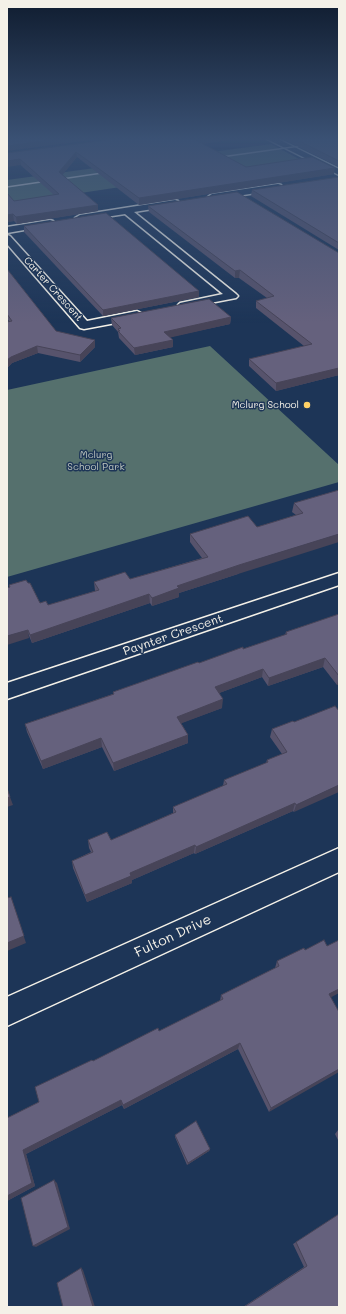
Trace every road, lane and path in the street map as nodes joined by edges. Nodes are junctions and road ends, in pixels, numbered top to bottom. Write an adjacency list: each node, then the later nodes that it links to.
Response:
1 (188, 201): 2 (street)
2 (127, 211): 3 (street); 7 (street)
3 (71, 219)
4 (56, 222): 5 (street)
5 (7, 230)
6 (7, 238): 8 (street, Carter Crescent)
7 (177, 307)
8 (150, 312)
9 (339, 579): 10 (street, Paynter Crescent)
10 (7, 690)
11 (339, 860): 12 (street, Fulton Drive)
12 (7, 1012)

